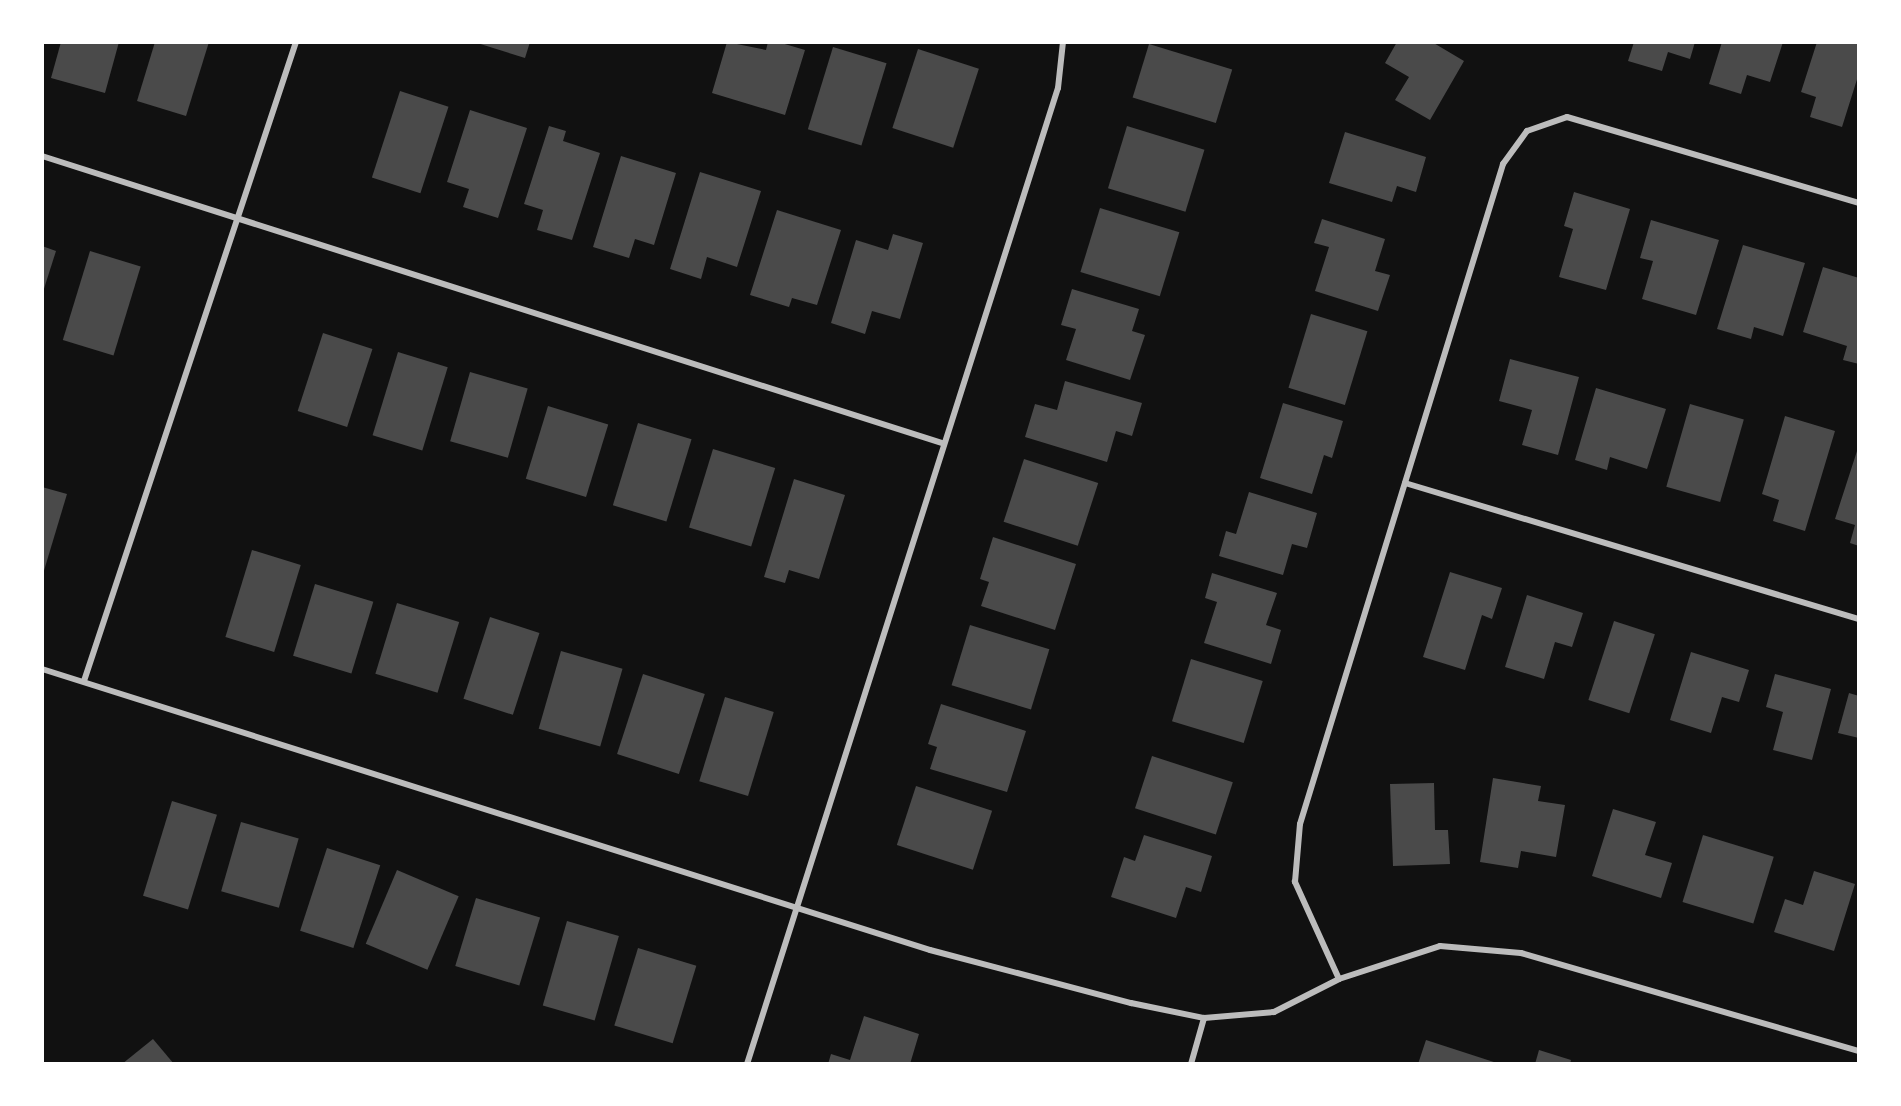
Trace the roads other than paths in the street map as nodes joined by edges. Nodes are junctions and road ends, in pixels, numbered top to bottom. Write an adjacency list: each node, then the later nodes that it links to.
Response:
1 (296, 42): 5 (street)
2 (1063, 42): 6 (street)
3 (42, 156): 5 (street)
4 (1859, 203): 7 (street)
5 (239, 216): 6 (street); 10 (street)
6 (942, 443): 11 (street)
7 (1405, 483): 8 (street); 12 (street)
8 (1859, 619)
9 (42, 669): 10 (street)
10 (84, 681): 11 (street)
11 (796, 906): 13 (street); 15 (street)
12 (1339, 979): 13 (street); 14 (street)
13 (1204, 1018): 16 (street)
14 (1859, 1051)
15 (747, 1064)
16 (1191, 1064)

